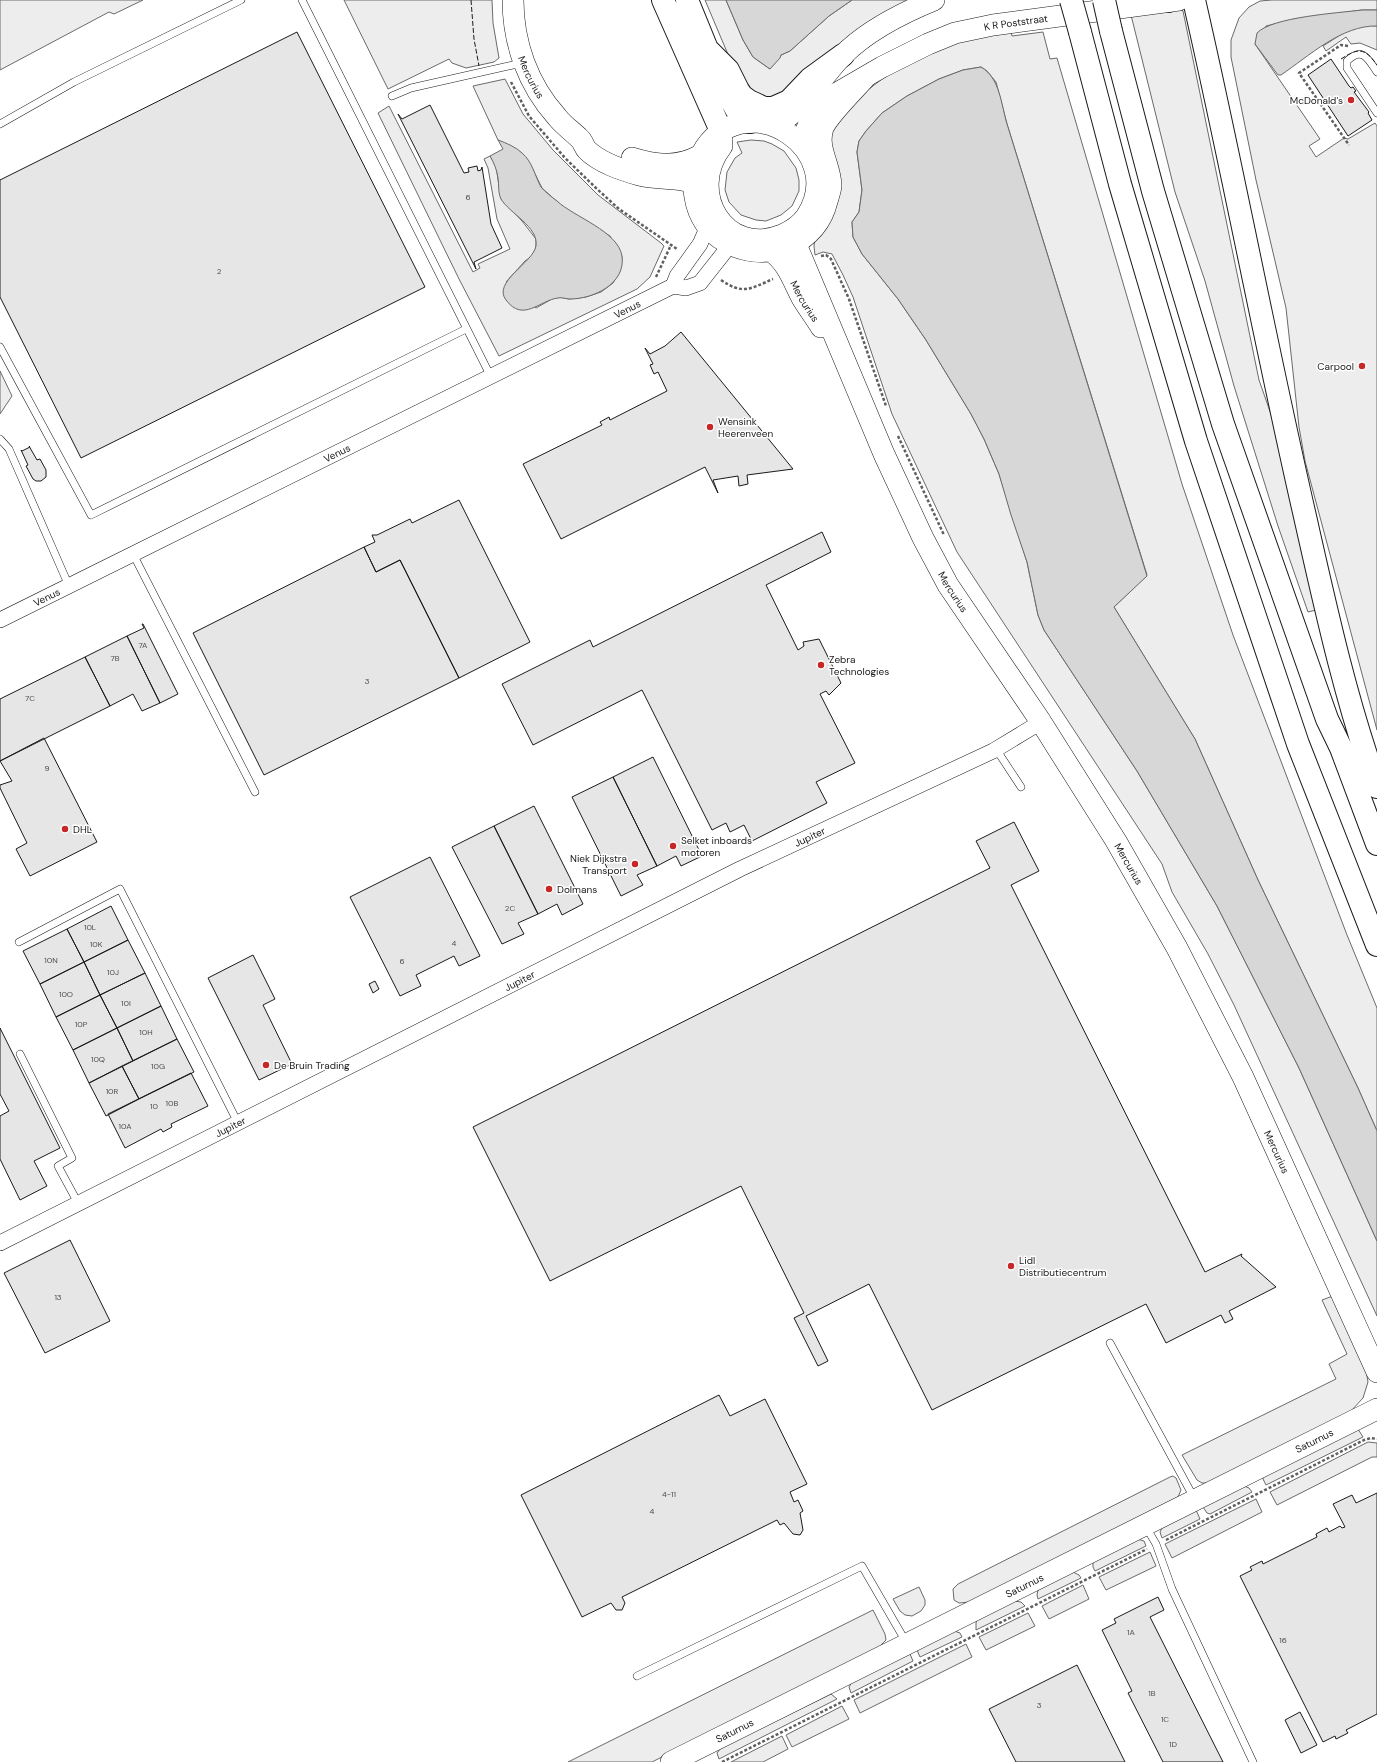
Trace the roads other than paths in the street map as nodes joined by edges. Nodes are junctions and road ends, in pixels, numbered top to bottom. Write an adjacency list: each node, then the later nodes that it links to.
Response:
1 (241, 0): 19 (lane)
2 (302, 0): 31 (lane)
3 (513, 0): 13 (main road, Mercurius)
4 (663, 0): 21 (highway)
5 (687, 0): 11 (highway)
6 (934, 0): 12 (main road)
7 (1072, 0): 46 (highway, bridge)
8 (1104, 0): 44 (highway, bridge)
9 (1172, 0): 15 (main road, K R Poststraat)
10 (1194, 0): 42 (highway)
11 (707, 49): 12 (highway); 18 (highway)
12 (843, 55): 20 (main road)
13 (524, 62): 16 (lane); 22 (main road, Mercurius)
14 (1377, 72): 17 (lane)
15 (864, 79): 23 (main road, K R Poststraat); 27 (main road, K R Poststraat)
16 (392, 96)
17 (1377, 113)
18 (750, 122): 20 (main road); 21 (main road)
19 (0, 124)
20 (775, 126): 23 (main road)
21 (721, 131): 24 (main road); 25 (main road)
22 (581, 139): 24 (main road, Mercurius); 25 (main road, Mercurius)
23 (804, 146): 27 (main road)
24 (699, 156): 25 (main road)
25 (701, 187): 26 (main road); 28 (main road)
26 (708, 226): 28 (main road); 30 (street)
27 (799, 232): 28 (main road); 29 (main road); 33 (main road, Mercurius)
28 (735, 240): 29 (main road); 30 (street, Venus)
29 (771, 251): 33 (main road, Mercurius)
30 (673, 286): 34 (street, Venus)
31 (466, 329): 32 (lane); 34 (lane)
32 (0, 347)
33 (850, 373): 39 (main road, Mercurius)
34 (491, 378): 36 (street, Venus)
35 (0, 438): 37 (lane)
36 (133, 554): 37 (street, Venus); 43 (lane)
37 (69, 586): 38 (street, Venus)
38 (0, 620)
39 (1041, 722): 40 (street, Jupiter); 52 (main road, Mercurius)
40 (996, 749): 41 (lane); 48 (street, Jupiter)
41 (1021, 787)
42 (1377, 787)
43 (255, 792)
44 (1377, 844)
45 (19, 942): 48 (lane)
46 (1377, 945)
47 (20, 1054): 49 (lane)
48 (238, 1123): 49 (street, Jupiter)
49 (78, 1203): 50 (street, Jupiter)
50 (0, 1243)
51 (1110, 1343): 54 (lane)
52 (1377, 1372)
53 (1377, 1409): 54 (main road, Saturnus)
54 (1195, 1500): 55 (main road, Saturnus)
55 (1145, 1525): 56 (main road, Saturnus); 59 (lane)
56 (907, 1644): 57 (lane); 58 (main road, Saturnus)
57 (637, 1676)
58 (671, 1762)
59 (1253, 1762)

